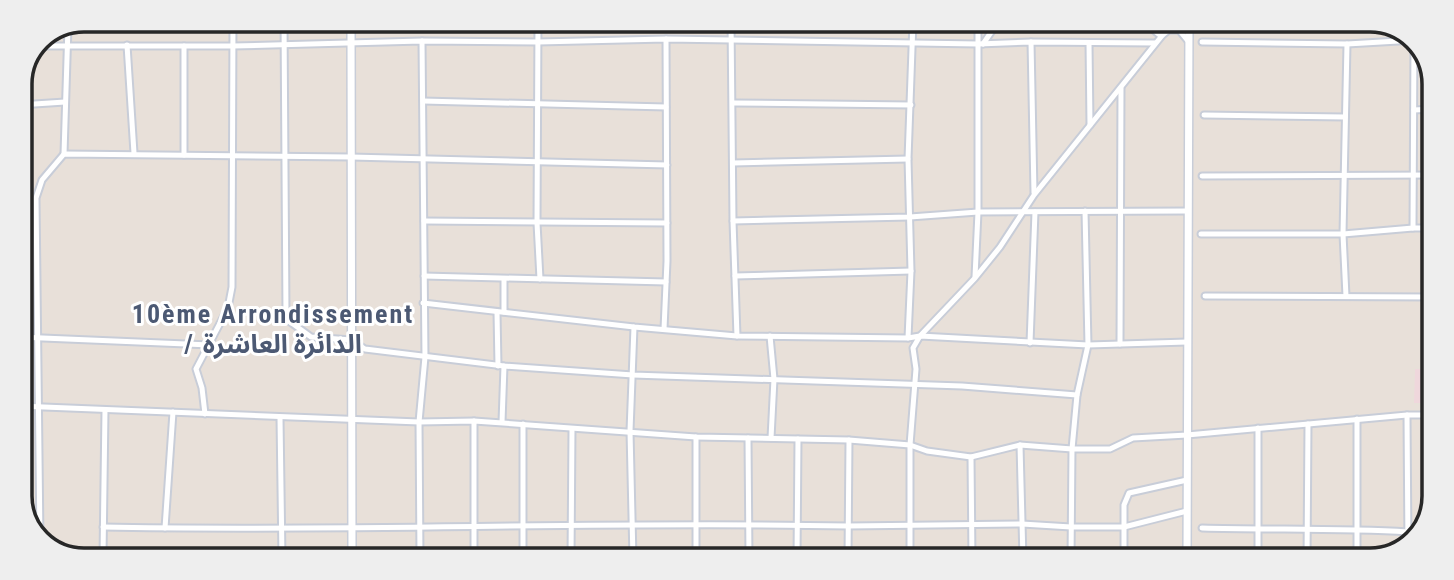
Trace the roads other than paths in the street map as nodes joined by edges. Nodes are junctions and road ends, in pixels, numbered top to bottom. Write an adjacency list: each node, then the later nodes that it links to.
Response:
1 (233, 32): 34 (street)
2 (284, 32): 26 (street)
3 (350, 32): 24 (street)
4 (538, 32): 20 (street)
5 (732, 32): 17 (street)
6 (913, 32): 21 (street)
7 (979, 32): 27 (street)
8 (990, 32): 27 (street)
9 (1156, 32): 15 (street)
10 (1164, 32): 15 (street)
11 (1166, 32): 15 (street)
12 (1181, 32): 35 (street)
13 (1189, 32): 35 (street)
14 (68, 34): 31 (street)
15 (1161, 36): 28 (street)
16 (666, 39): 17 (street); 20 (street); 44 (street)
17 (732, 39): 21 (street); 40 (street)
18 (422, 41): 20 (street); 24 (street); 38 (street)
19 (1401, 41): 29 (street)
20 (538, 42): 42 (street)
21 (913, 42): 27 (street); 43 (street)
22 (1031, 42): 25 (street); 27 (street); 65 (street)
23 (1202, 42): 29 (street)
24 (350, 43): 26 (street); 55 (street)
25 (1089, 43): 28 (street); 49 (street)
26 (283, 44): 34 (street); 54 (street)
27 (980, 44): 69 (street)
28 (1155, 44): 37 (street)
29 (1347, 44): 48 (street)
30 (48, 46): 31 (street)
31 (68, 46): 32 (street); 39 (street)
32 (127, 46): 33 (street); 50 (street)
33 (184, 46): 34 (street); 52 (street)
34 (233, 46): 53 (street)
35 (1189, 46): 68 (street)
36 (1415, 56): 45 (street)
37 (1121, 87): 49 (street); 67 (street)
38 (423, 101): 42 (street); 57 (street)
39 (65, 102): 41 (street); 51 (street)
40 (734, 103): 43 (street); 59 (street)
41 (32, 104)
42 (538, 104): 44 (street); 58 (street)
43 (911, 105): 56 (street)
44 (666, 107): 60 (street)
45 (1414, 110): 46 (street); 62 (street)
46 (1422, 110)
47 (1204, 115): 48 (street)
48 (1345, 117): 61 (street)
49 (1090, 125): 65 (street)
50 (134, 153): 51 (street); 52 (street)
51 (64, 154): 99 (street)
52 (184, 155): 53 (street)
53 (234, 156): 54 (street); 105 (street)
54 (285, 157): 55 (street); 101 (street)
55 (351, 157): 57 (street); 101 (street)
56 (908, 159): 59 (street); 72 (street)
57 (424, 160): 58 (street); 73 (street)
58 (538, 162): 60 (street); 75 (street)
59 (733, 163): 74 (street)
60 (667, 165): 76 (street)
61 (1345, 175): 62 (street); 64 (street); 80 (street)
62 (1413, 175): 63 (street); 77 (street)
63 (1422, 175)
64 (1202, 176)
65 (1034, 195): 71 (street)
66 (1085, 211): 67 (street); 70 (street); 106 (street)
67 (1121, 211): 68 (street); 104 (street)
68 (1188, 211): 103 (street)
69 (978, 212): 71 (street); 72 (street); 84 (street)
70 (1035, 212): 71 (street); 102 (street)
71 (1023, 213): 84 (street)
72 (910, 217): 74 (street); 81 (street)
73 (424, 221): 75 (street); 82 (street)
74 (733, 221): 83 (street)
75 (537, 223): 76 (street); 86 (street)
76 (667, 223): 87 (street)
77 (1413, 228): 78 (street); 80 (street)
78 (1422, 228)
79 (1201, 234): 80 (street)
80 (1343, 234): 89 (street)
81 (911, 271): 83 (street); 100 (street)
82 (424, 276): 85 (street); 91 (street)
83 (735, 276): 95 (street)
84 (975, 278): 96 (street)
85 (504, 279): 86 (street); 92 (street)
86 (540, 279): 87 (street)
87 (666, 282): 94 (street)
88 (1205, 296): 89 (street)
89 (1346, 296): 90 (street)
90 (1422, 297)
91 (423, 303): 92 (street); 107 (street)
92 (501, 312): 93 (street); 108 (street)
93 (635, 327): 94 (street); 109 (street)
94 (664, 329): 95 (street)
95 (737, 336): 97 (street)
96 (920, 336): 100 (street); 102 (street); 111 (street)
97 (770, 337): 100 (street); 110 (street)
98 (32, 338): 99 (street)
99 (36, 338): 105 (street); 114 (street)
100 (908, 338)
101 (351, 340): 107 (street); 122 (street)
102 (1030, 342): 106 (street)
103 (1188, 342): 104 (street); 131 (street)
104 (1120, 344): 106 (street)
105 (210, 345): 117 (street)
106 (1088, 345): 112 (street)
107 (425, 357): 108 (street); 124 (street)
108 (501, 366): 109 (street); 125 (street)
109 (633, 375): 110 (street); 130 (street)
110 (774, 379): 111 (street); 134 (street)
111 (914, 384): 112 (street); 138 (street)
112 (1077, 395): 139 (street)
113 (32, 407): 114 (street)
114 (40, 407): 115 (street); 145 (street)
115 (105, 410): 116 (street); 156 (street)
116 (173, 412): 117 (street); 160 (street)
117 (205, 414): 120 (street)
118 (1407, 415): 119 (street); 121 (street); 166 (street)
119 (1422, 415)
120 (280, 418): 122 (street); 163 (street)
121 (1357, 419): 127 (street); 162 (street)
122 (352, 420): 124 (street); 157 (street)
123 (474, 421): 124 (street); 125 (street); 152 (street)
124 (419, 422): 151 (street)
125 (502, 422): 126 (street)
126 (523, 424): 129 (street); 146 (street)
127 (1308, 424): 128 (street); 165 (street)
128 (1258, 428): 131 (street); 164 (street)
129 (572, 429): 130 (street); 153 (street)
130 (630, 431): 132 (street); 147 (street)
131 (1187, 435): 139 (street); 141 (street)
132 (696, 437): 133 (street); 148 (street)
133 (748, 438): 134 (street); 154 (street)
134 (771, 438): 135 (street)
135 (798, 439): 136 (street); 149 (street)
136 (849, 440): 138 (street); 155 (street)
137 (1020, 445): 139 (street); 140 (street); 144 (street)
138 (910, 446): 140 (street); 143 (street)
139 (1072, 449): 158 (street)
140 (971, 457): 150 (street)
141 (1187, 480): 142 (street); 159 (street)
142 (1186, 511): 159 (street); 184 (street)
143 (910, 524): 150 (street); 155 (street); 179 (street)
144 (1022, 524): 150 (street); 158 (street); 181 (street)
145 (40, 525)
146 (522, 525): 152 (street); 153 (street); 172 (street)
147 (632, 525): 148 (street); 153 (street); 174 (street)
148 (696, 525): 154 (street); 175 (street)
149 (797, 525): 154 (street); 155 (street); 177 (street)
150 (972, 525): 180 (street)
151 (419, 526): 152 (street); 157 (street); 170 (street)
152 (474, 526): 171 (street)
153 (572, 526): 173 (street)
154 (749, 526): 176 (street)
155 (848, 526): 178 (street)
156 (103, 527): 160 (street); 167 (street)
157 (352, 527): 163 (street); 169 (street)
158 (1071, 527): 159 (street); 182 (street)
159 (1124, 527): 183 (street)
160 (165, 528): 163 (street)
161 (1202, 528): 164 (street)
162 (1357, 529): 165 (street); 166 (street); 187 (street)
163 (282, 530): 168 (street)
164 (1257, 530): 165 (street); 185 (street)
165 (1306, 531): 186 (street)
166 (1408, 532)
167 (103, 548)
168 (282, 548)
169 (352, 548)
170 (420, 548)
171 (474, 548)
172 (523, 548)
173 (571, 548)
174 (632, 548)
175 (696, 548)
176 (749, 548)
177 (797, 548)
178 (848, 548)
179 (910, 548)
180 (972, 548)
181 (1023, 548)
182 (1071, 548)
183 (1124, 548)
184 (1187, 548)
185 (1258, 548)
186 (1307, 548)
187 (1357, 548)

